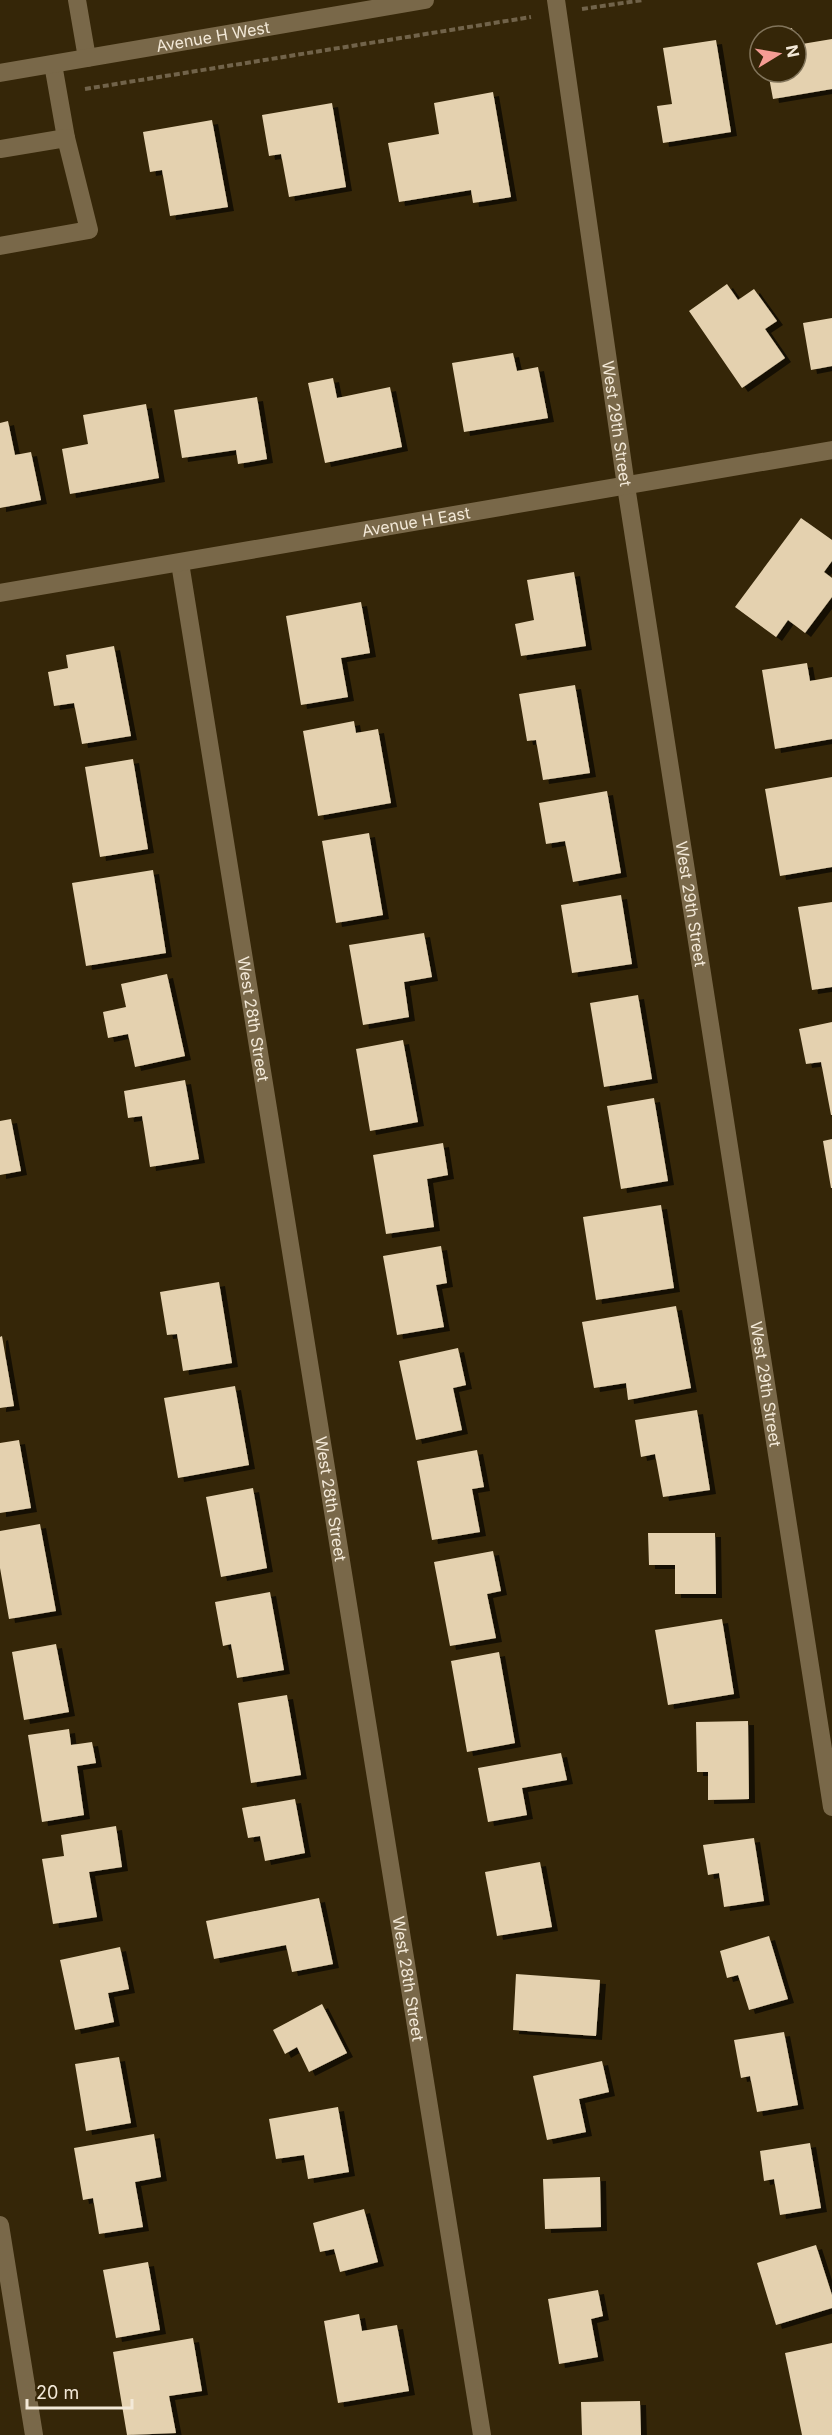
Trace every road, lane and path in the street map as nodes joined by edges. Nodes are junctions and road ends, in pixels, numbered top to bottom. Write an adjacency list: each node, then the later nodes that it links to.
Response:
1 (77, 0): 5 (street)
2 (425, 0): 5 (street, Avenue H West)
3 (643, 0): 4 (path)
4 (557, 7): 8 (path); 13 (street, West 29th Street)
5 (87, 58): 6 (street, Avenue H West)
6 (53, 64): 7 (street, Avenue H West); 8 (street)
7 (0, 73)
8 (58, 93): 9 (street)
9 (66, 138): 10 (street); 11 (street)
10 (0, 149)
11 (0, 246)
12 (832, 450): 13 (street, Avenue H East)
13 (626, 486): 14 (street, Avenue H East); 16 (street, West 29th Street)
14 (180, 563): 15 (street, Avenue H East); 19 (street, West 28th Street)
15 (0, 593)
16 (832, 1807)
17 (0, 2225): 18 (street)
18 (34, 2435)
19 (482, 2435)

